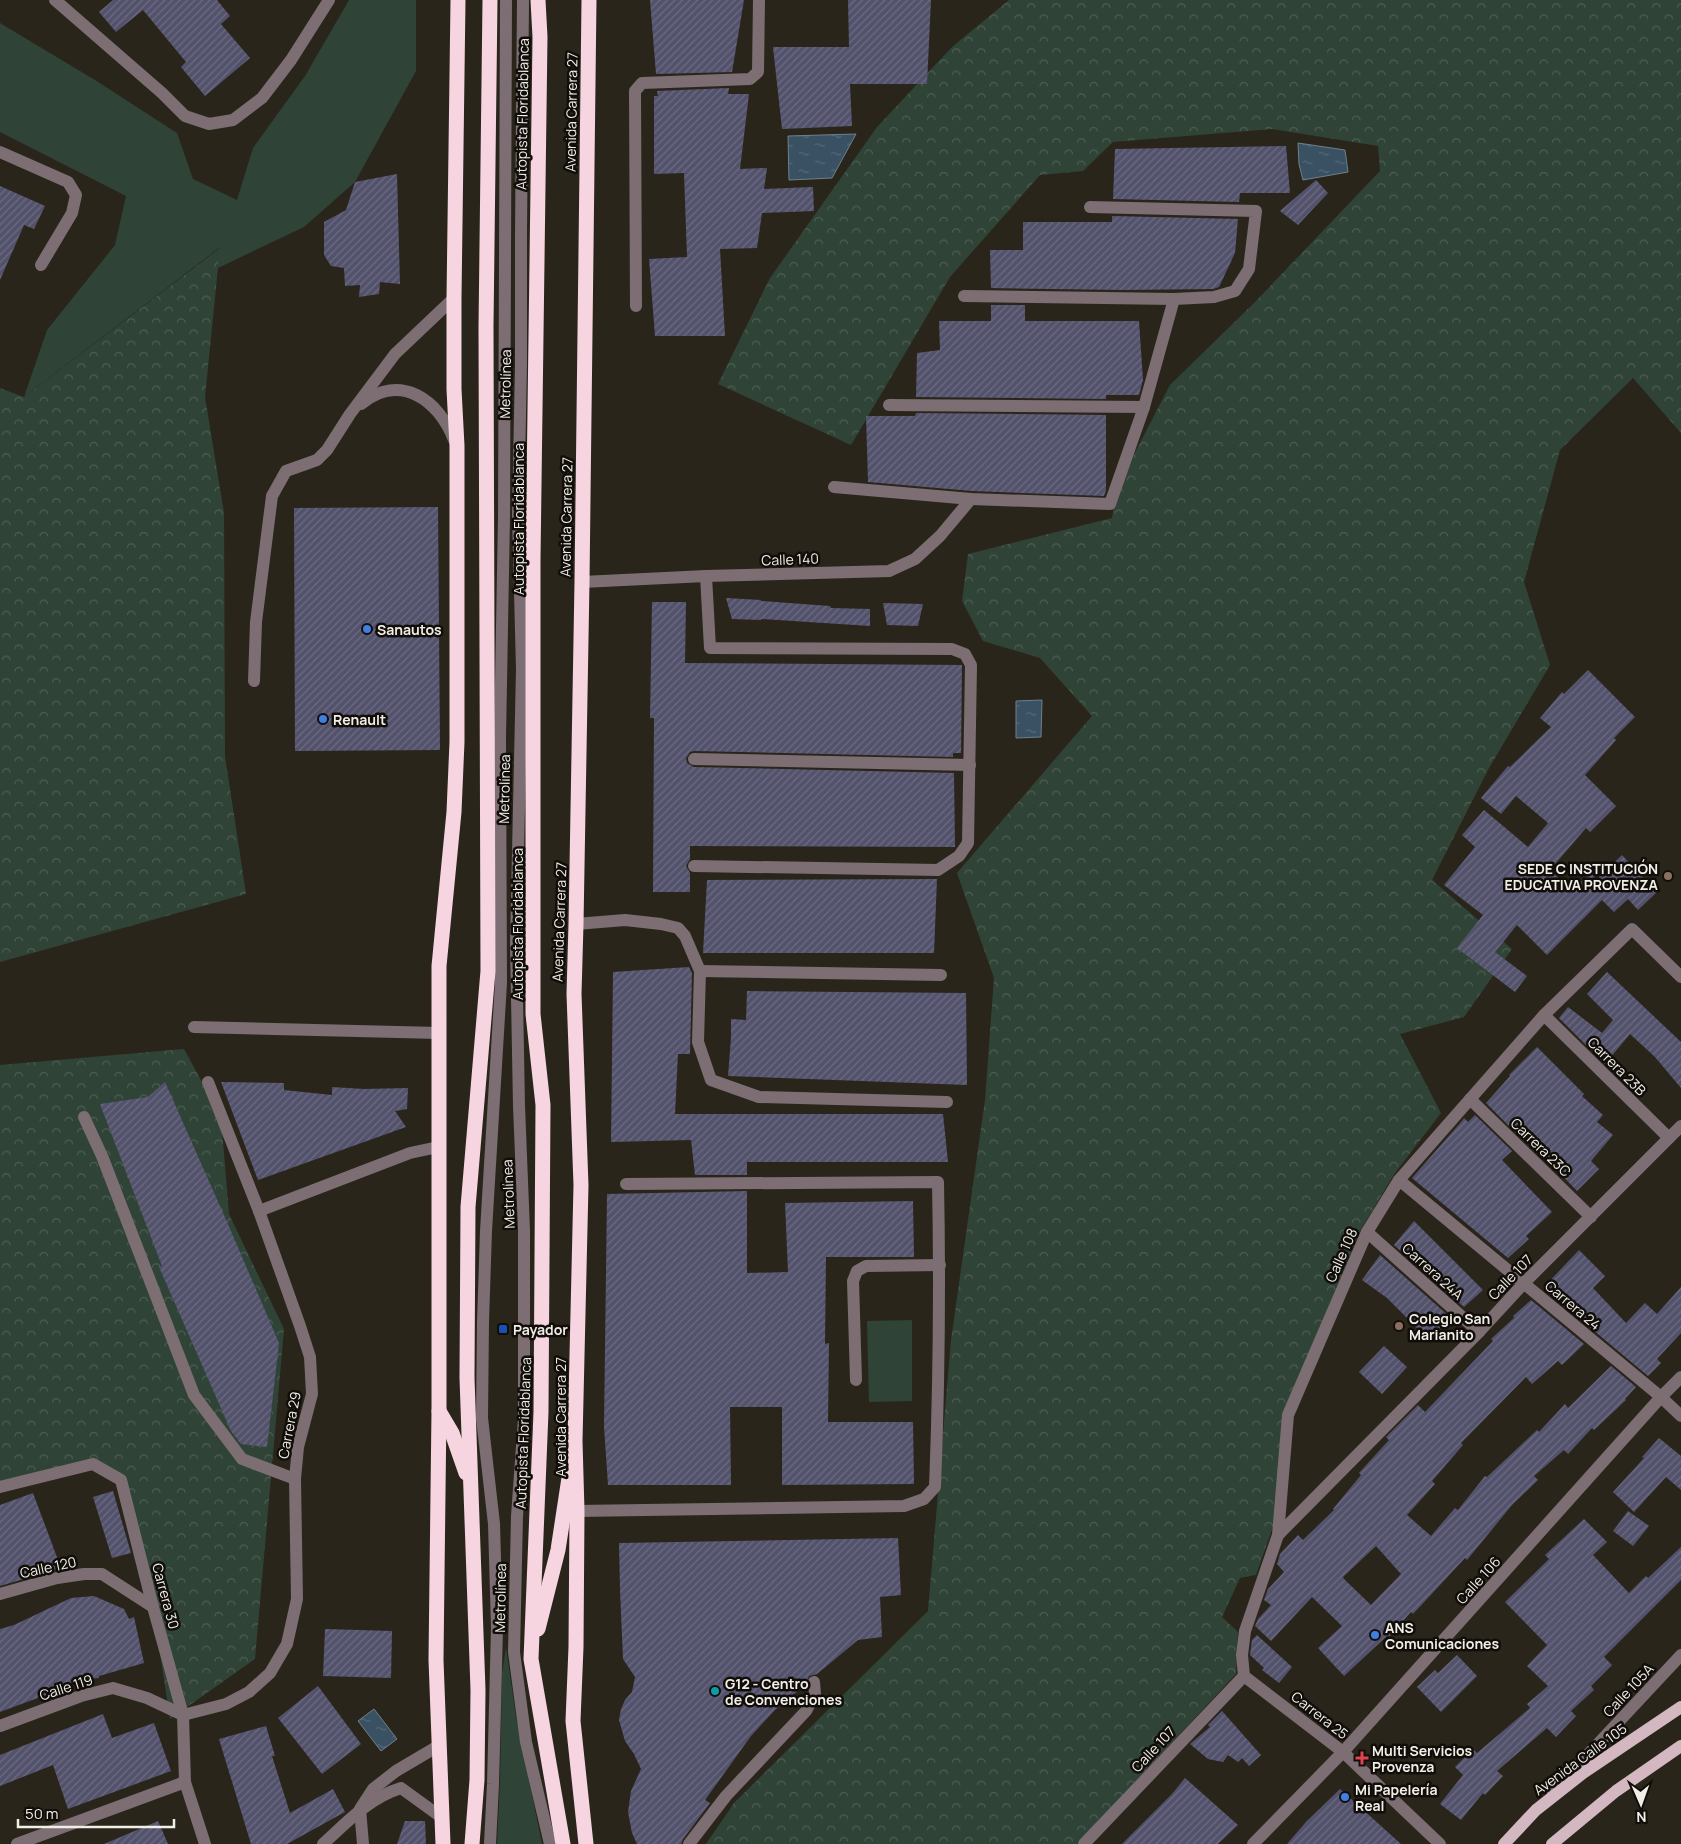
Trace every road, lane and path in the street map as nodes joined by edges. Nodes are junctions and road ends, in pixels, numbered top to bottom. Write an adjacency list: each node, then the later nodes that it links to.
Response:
1 (55, 0): 2 (street)
2 (329, 0)
3 (458, 0): 16 (highway)
4 (490, 0): 61 (highway)
5 (506, 0): 86 (street, Metrolínea)
6 (524, 0): 87 (street, Metrolínea)
7 (538, 0): 11 (highway, Autopista Floridablanca)
8 (549, 0): 11 (highway)
9 (589, 0): 26 (highway, Avenida Carrera 27)
10 (759, 0): 18 (street)
11 (540, 37): 67 (highway, Autopista Floridablanca)
12 (0, 152): 14 (street)
13 (1090, 207): 17 (street)
14 (41, 265)
15 (964, 296): 17 (street)
16 (454, 298): 21 (street); 22 (highway)
17 (1174, 299): 20 (street)
18 (636, 306)
19 (889, 405): 20 (street)
20 (1144, 407): 24 (street)
21 (350, 414): 22 (street); 27 (street)
22 (457, 446): 37 (highway)
23 (834, 487): 24 (street)
24 (971, 500): 25 (street, Calle 140)
25 (706, 576): 26 (street, Calle 140); 29 (street)
26 (582, 582): 31 (highway, Avenida Carrera 27)
27 (254, 681)
28 (694, 759): 29 (street)
29 (970, 765): 30 (street)
30 (694, 866)
31 (576, 924): 32 (street); 58 (highway, Avenida Carrera 27)
32 (700, 971): 33 (street); 40 (street)
33 (941, 975)
34 (1681, 977): 35 (street, Calle 108)
35 (1544, 1015): 39 (street, Calle 108); 43 (street, Carrera 23B)
36 (194, 1027): 37 (street)
37 (438, 1033): 44 (highway)
38 (208, 1082): 47 (street, Carrera 29)
39 (1470, 1099): 45 (street, Calle 108); 48 (street, Carrera 23C)
40 (947, 1102)
41 (84, 1117): 59 (street)
42 (1681, 1126): 43 (street, Calle 107)
43 (1669, 1138): 48 (street, Calle 107)
44 (438, 1147): 47 (street); 56 (highway)
45 (1398, 1180): 49 (street, Calle 108); 51 (street, Carrera 24)
46 (626, 1184): 50 (street)
47 (259, 1211): 59 (street, Carrera 29)
48 (1591, 1217): 51 (street, Calle 107)
49 (1367, 1232): 52 (street, Carrera 24A); 63 (street, Calle 108)
50 (940, 1265): 54 (street); 62 (street)
51 (1524, 1283): 52 (street, Calle 107); 55 (street, Carrera 24)
52 (1479, 1332): 63 (street, Calle 107)
53 (1681, 1377): 55 (street, Calle 106)
54 (856, 1380)
55 (1661, 1397): 57 (street, Carrera 24); 75 (street, Calle 106)
56 (439, 1410): 61 (highway); 73 (highway)
57 (1681, 1416)
58 (575, 1441): 62 (highway, Avenida Carrera 27); 67 (highway)
59 (295, 1479): 71 (street, Carrera 29)
60 (0, 1487): 65 (street, Carrera 30)
61 (471, 1490): 85 (highway)
62 (577, 1511): 89 (highway, Avenida Carrera 27)
63 (1278, 1535): 68 (street, Calle 108)
64 (0, 1594): 65 (street, Calle 120)
65 (153, 1607): 71 (street, Carrera 30)
66 (1681, 1655): 78 (street, Calle 105A)
67 (531, 1659): 88 (highway, Autopista Floridablanca)
68 (1244, 1676): 75 (street, Carrera 25); 91 (street, Calle 107)
69 (814, 1682): 90 (street)
70 (1681, 1707): 78 (main road, Avenida Calle 105)
71 (183, 1715): 72 (street, Calle 119); 76 (street, Carrera 30)
72 (0, 1726)
73 (440, 1745): 77 (street); 79 (highway)
74 (1681, 1746): 95 (main road)
75 (1344, 1752): 92 (street, Calle 106); 93 (street, Carrera 25)
76 (185, 1782): 80 (street); 81 (street, Carrera 30)
77 (360, 1809): 79 (street); 82 (street); 83 (street)
78 (1536, 1810): 94 (main road, Avenida Calle 105)
79 (442, 1817): 84 (highway)
80 (18, 1844)
81 (205, 1844)
82 (323, 1844)
83 (363, 1844)
84 (443, 1844)
85 (472, 1844)
86 (490, 1844)
87 (550, 1844)
88 (563, 1844)
89 (586, 1844)
90 (689, 1844)
91 (1084, 1844)
92 (1253, 1844)
93 (1440, 1844)
94 (1504, 1844)
95 (1552, 1844)

